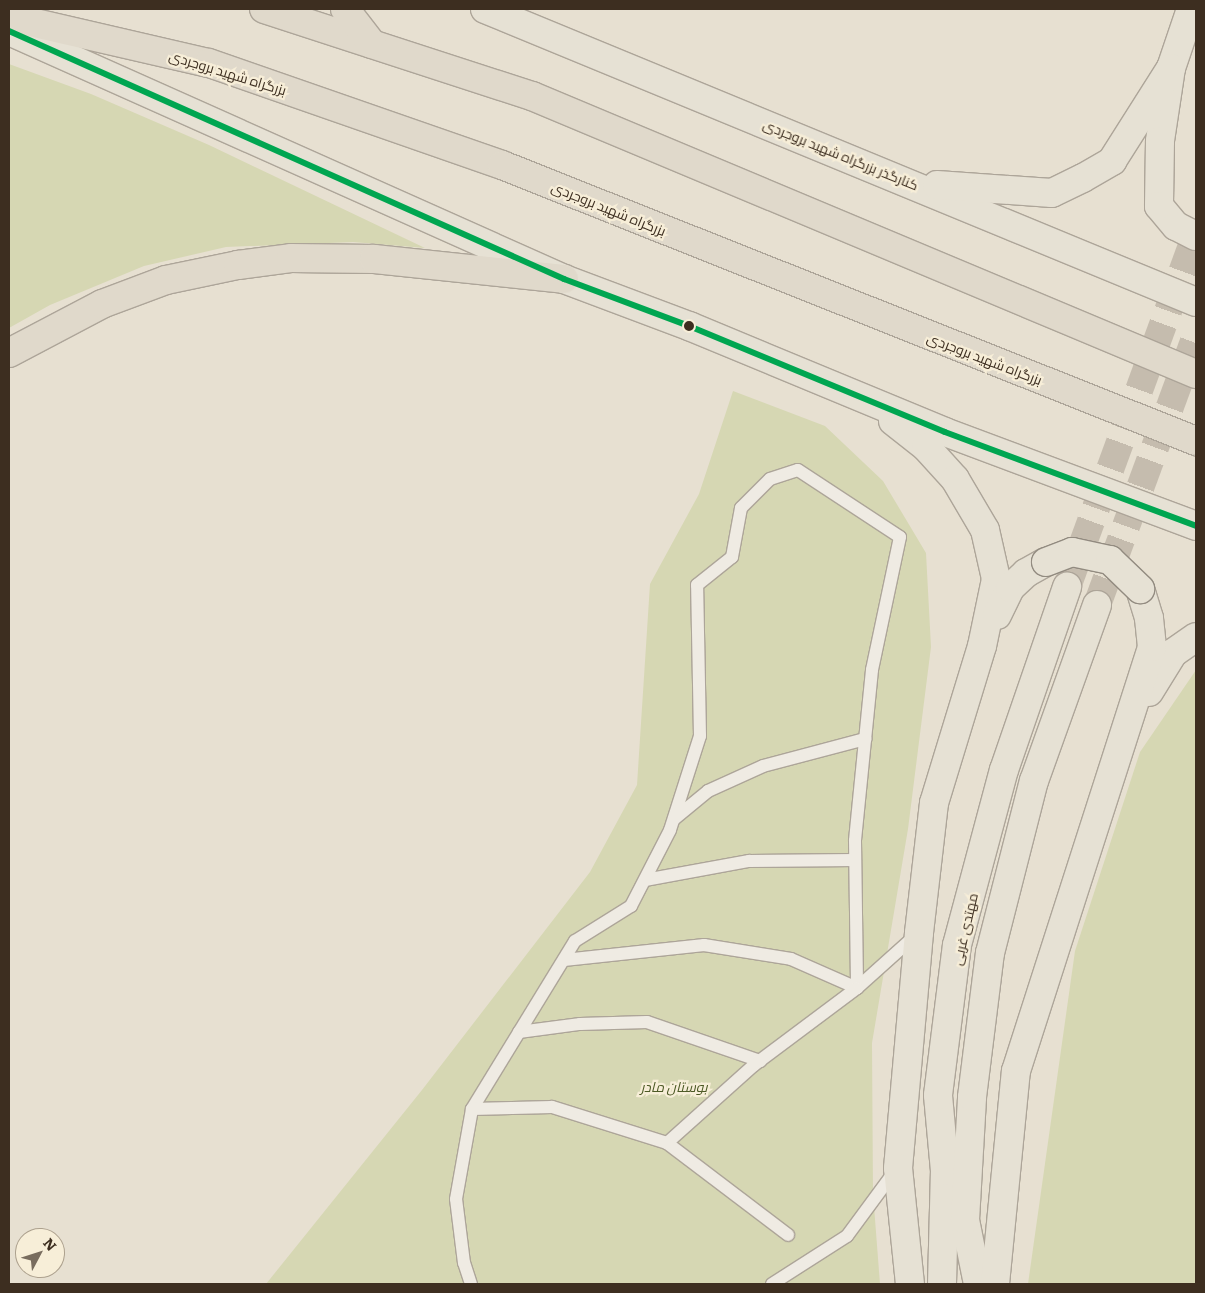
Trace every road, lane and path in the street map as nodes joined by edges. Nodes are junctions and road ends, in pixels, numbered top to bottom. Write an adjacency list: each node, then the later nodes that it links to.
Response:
1 (264, 9): 7 (highway)
2 (344, 9): 7 (highway)
3 (485, 9): 9 (main road, کنارگذر بزرگراه شهید بروجردی)
4 (1191, 9): 8 (main road)
5 (9, 16): 16 (highway, بزرگراه شهید بروجردی)
6 (9, 31): 11 (main road)
7 (372, 44): 14 (highway)
8 (1171, 68): 9 (main road); 10 (main road)
9 (915, 184): 12 (main road, کنارگذر بزرگراه شهید بروجردی)
10 (1196, 236)
11 (564, 279): 13 (highway); 15 (main road)
12 (1196, 302)
13 (9, 353)
14 (1196, 374)
15 (865, 398): 17 (main road); 21 (main road)
16 (1196, 441)
17 (1196, 526)
18 (1067, 587): 39 (main road, مهتدی غربی)
19 (1097, 605): 40 (main road)
20 (1196, 637): 22 (main road)
21 (982, 646): 22 (main road, bridge); 27 (main road)
22 (1125, 730): 41 (main road)
23 (865, 739): 24 (lane); 24 (lane); 25 (lane)
24 (674, 819): 26 (lane)
25 (855, 860): 26 (lane); 29 (lane)
26 (645, 880): 28 (lane)
27 (919, 933): 29 (lane); 34 (main road)
28 (564, 960): 29 (lane); 30 (lane)
29 (857, 988): 31 (lane)
30 (519, 1032): 31 (lane); 32 (lane)
31 (760, 1061): 33 (lane)
32 (472, 1109): 33 (lane); 36 (lane)
33 (667, 1143): 35 (lane)
34 (898, 1168): 37 (lane); 38 (main road)
35 (788, 1235)
36 (471, 1284)
37 (772, 1284)
38 (910, 1284)
39 (942, 1284)
40 (978, 1284)
41 (995, 1284)

